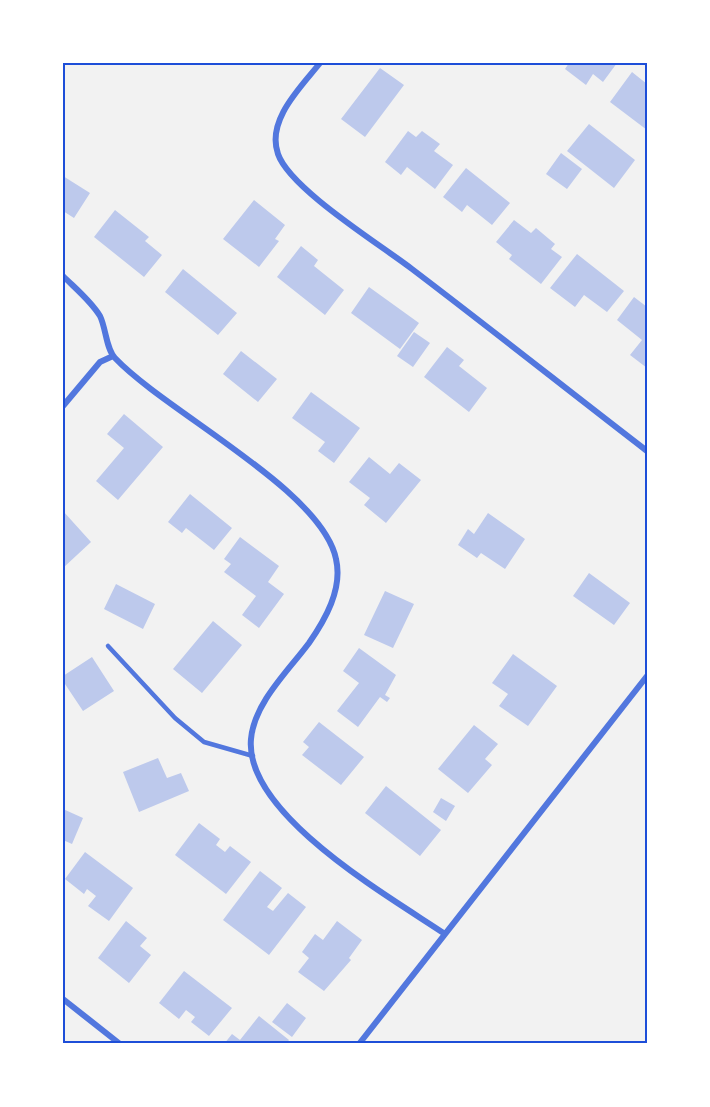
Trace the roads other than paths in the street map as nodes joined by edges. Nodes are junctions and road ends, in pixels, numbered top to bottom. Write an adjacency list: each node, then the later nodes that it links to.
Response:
1 (320, 63): 5 (street)
2 (63, 276): 3 (street)
3 (113, 356): 4 (street); 8 (street)
4 (63, 406)
5 (647, 451)
6 (108, 646): 8 (lane)
7 (647, 676): 9 (street)
8 (253, 756): 9 (street)
9 (445, 934): 12 (street)
10 (63, 999): 11 (street)
11 (120, 1044)
12 (359, 1044)

